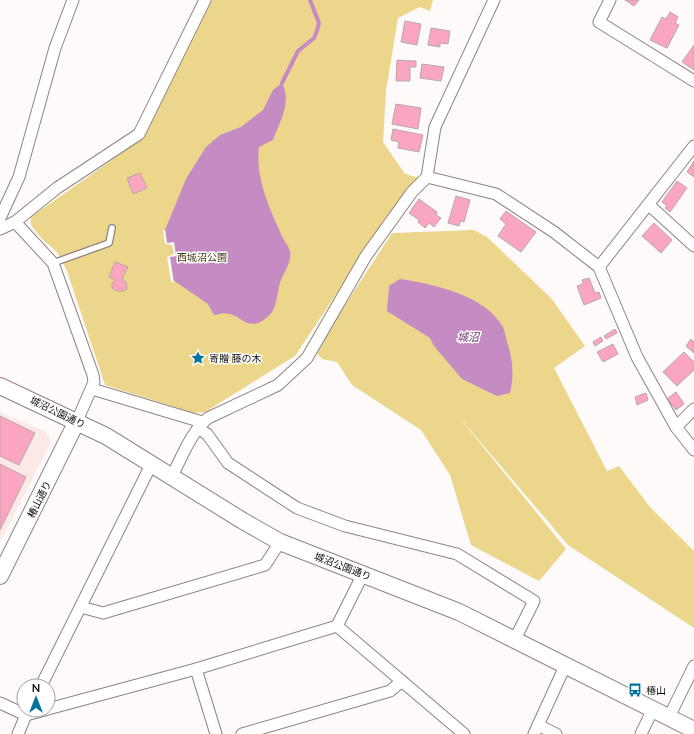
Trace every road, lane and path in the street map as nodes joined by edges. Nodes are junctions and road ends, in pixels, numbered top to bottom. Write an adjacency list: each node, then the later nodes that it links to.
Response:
1 (73, 0): 9 (street)
2 (205, 0): 10 (street)
3 (494, 0): 7 (street)
4 (610, 0): 5 (street)
5 (694, 81)
6 (694, 146): 8 (street)
7 (427, 177): 15 (street); 20 (street)
8 (649, 205): 13 (street); 15 (street)
9 (0, 218)
10 (15, 222): 12 (street); 14 (street)
11 (112, 228): 14 (lane)
12 (0, 229)
13 (694, 246)
14 (53, 263): 17 (street)
15 (599, 267): 21 (street)
16 (0, 386): 19 (street, 城沼公園通り)
17 (92, 389): 19 (street); 20 (street)
18 (694, 409): 21 (street)
19 (77, 421): 23 (street, 城沼公園通り); 27 (street, 椿山通り)
20 (200, 425): 24 (street); 30 (street)
21 (676, 427): 22 (street)
22 (694, 450)
23 (152, 463): 24 (street, 城沼公園通り); 28 (street)
24 (172, 476): 25 (street, 城沼公園通り)
25 (280, 542): 26 (street, 城沼公園通り); 28 (street)
26 (363, 574): 29 (street); 30 (street, 城沼公園通り)
27 (0, 576)
28 (81, 607): 34 (street)
29 (338, 626): 33 (street); 35 (street)
30 (515, 639): 31 (street, 城沼公園通り)
31 (566, 664): 39 (street, 城沼公園通り); 42 (street)
32 (694, 666): 40 (street)
33 (196, 669): 37 (street); 45 (street)
34 (45, 678)
35 (402, 681): 46 (street); 47 (street)
36 (0, 703): 38 (street)
37 (56, 707)
38 (16, 709)
39 (653, 709): 40 (street, 城沼公園通り); 49 (street)
40 (669, 717): 43 (street, 城沼公園通り)
41 (25, 718): 44 (street)
42 (536, 730): 48 (street)
43 (694, 730)
44 (18, 734)
45 (216, 734)
46 (242, 734)
47 (464, 734)
48 (556, 734)
49 (641, 734)

